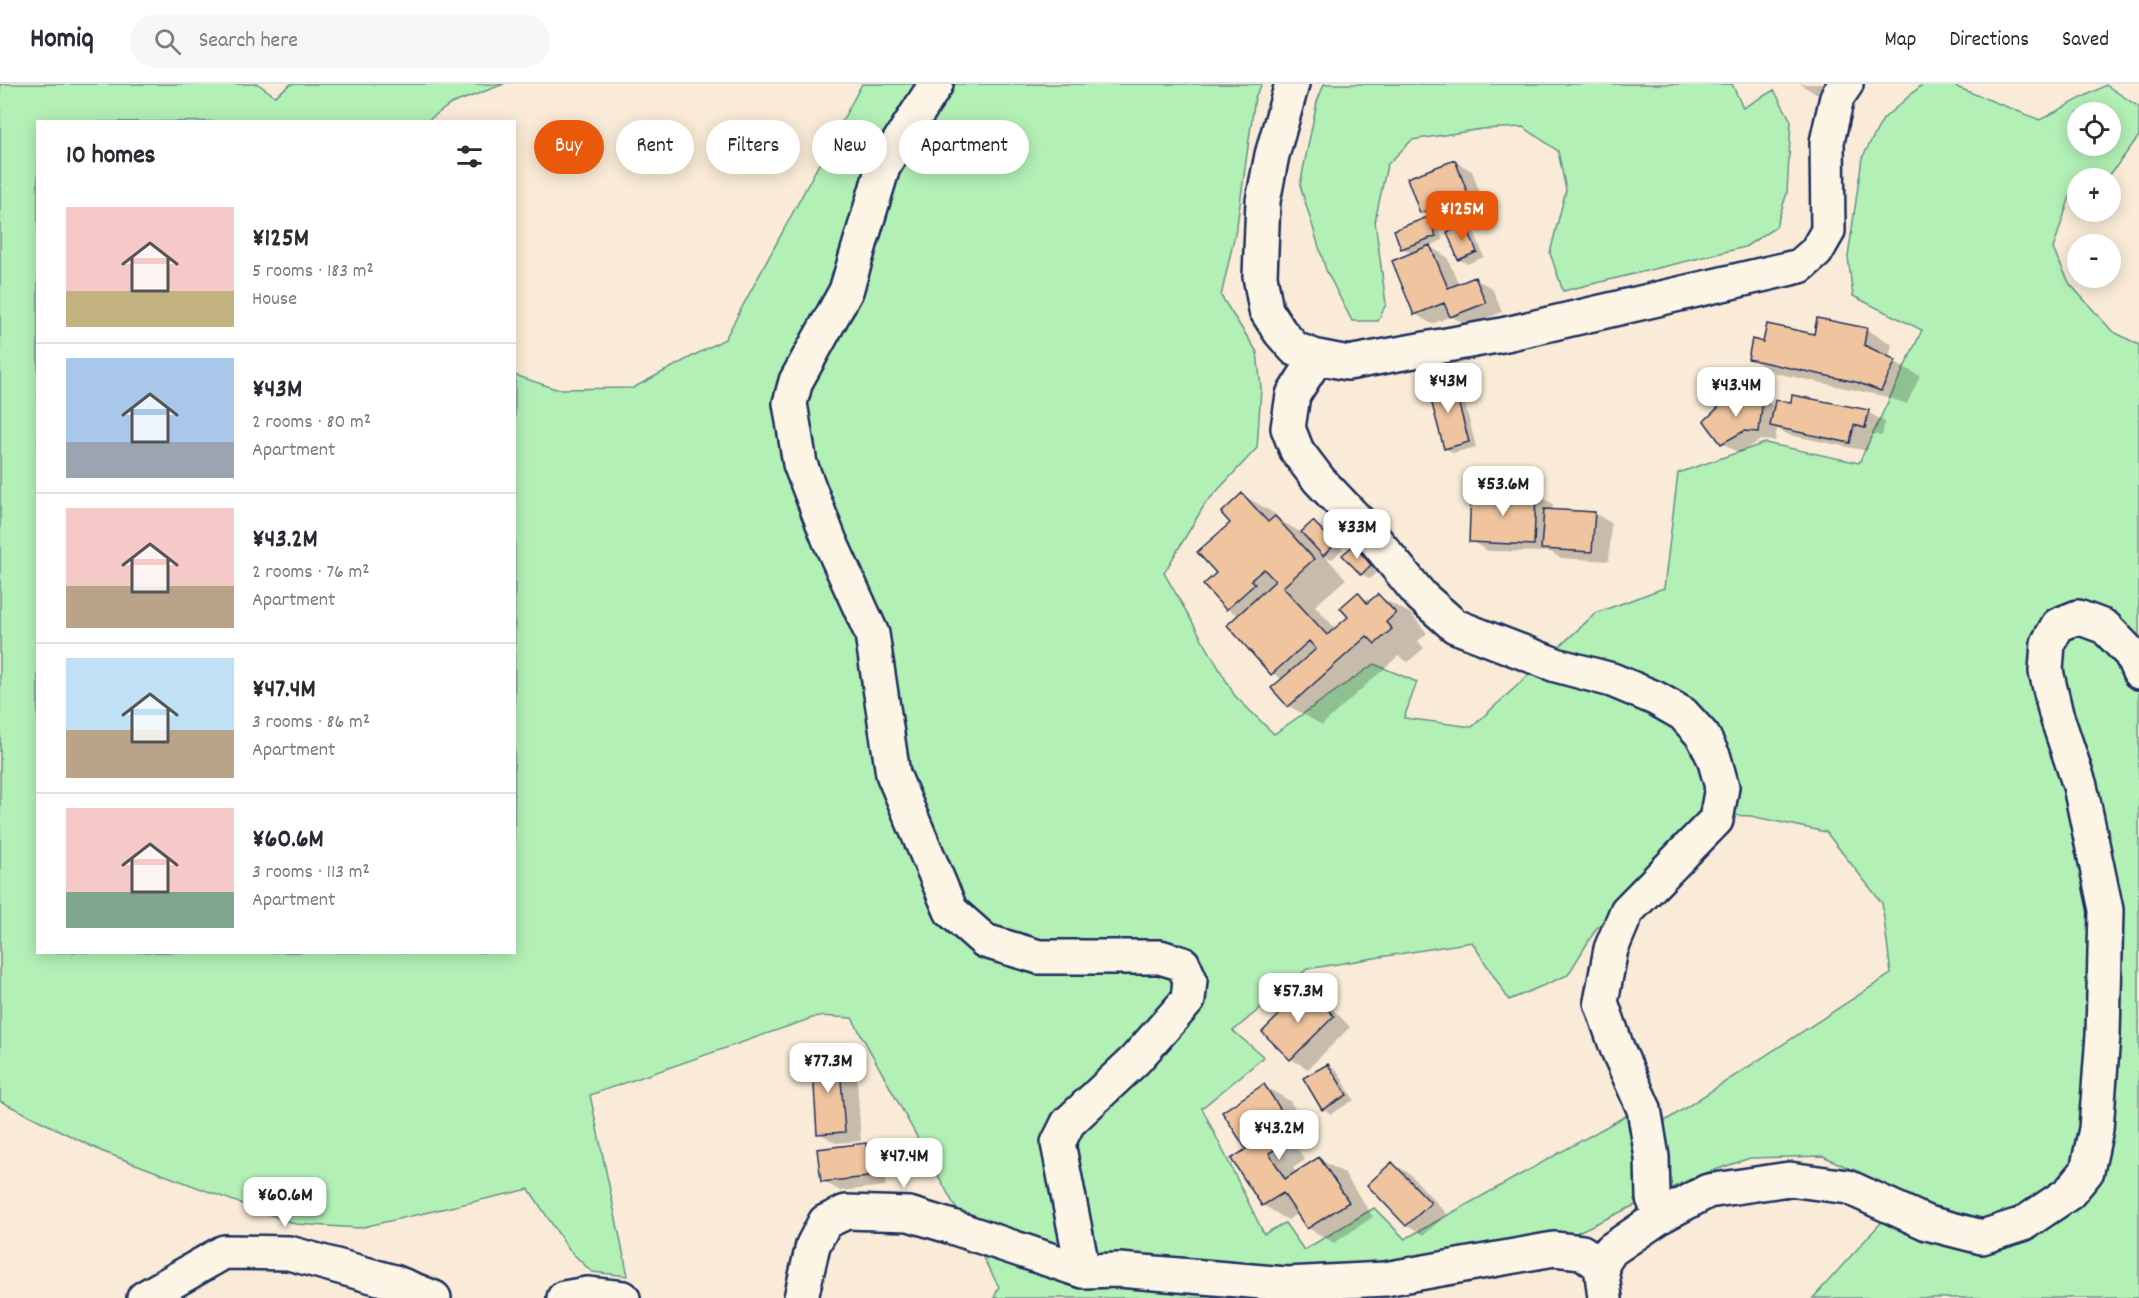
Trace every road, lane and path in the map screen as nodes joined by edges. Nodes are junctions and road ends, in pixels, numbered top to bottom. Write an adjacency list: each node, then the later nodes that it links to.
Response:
1 (936, 84): 7 (street)
2 (1292, 84): 4 (street)
3 (1846, 84): 4 (street)
4 (1317, 357): 6 (street)
5 (2139, 672): 6 (street)
6 (1661, 1216): 8 (street)
7 (1083, 1271): 8 (street); 13 (street)
8 (1603, 1282)
9 (144, 1298): 10 (street)
10 (434, 1298)
11 (564, 1298): 12 (street)
12 (623, 1298)
13 (801, 1298)

